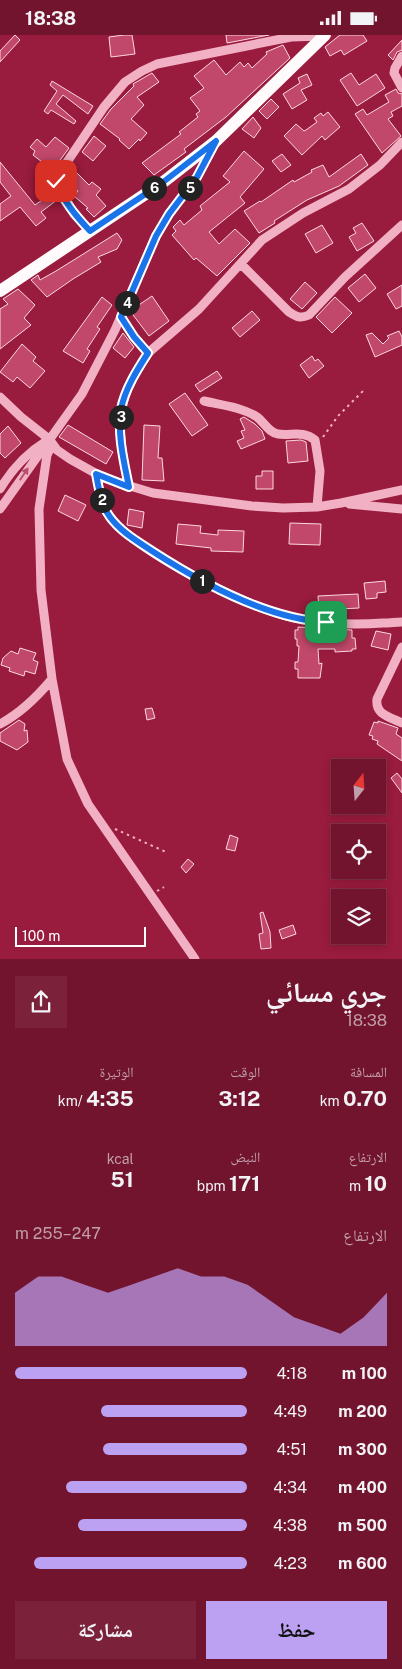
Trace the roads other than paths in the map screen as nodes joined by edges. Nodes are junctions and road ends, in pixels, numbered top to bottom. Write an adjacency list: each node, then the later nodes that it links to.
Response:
1 (324, 35): 4 (main road); 7 (street)
2 (402, 56): 3 (street)
3 (402, 88)
4 (216, 141): 7 (main road); 10 (street)
5 (402, 142): 8 (street)
6 (402, 225): 8 (street)
7 (90, 231): 9 (main road)
8 (241, 264): 11 (street)
9 (0, 291)
10 (121, 317): 11 (street); 14 (street)
11 (148, 353): 17 (street)
12 (0, 397): 14 (street)
13 (204, 401): 21 (street)
14 (51, 442): 15 (street); 16 (street); 22 (street, one-way to 14); 26 (street)
15 (4, 474): 18 (street)
16 (96, 474): 17 (street); 24 (street)
17 (129, 487): 21 (street)
18 (0, 489)
19 (402, 491): 20 (street)
20 (341, 503): 21 (street); 23 (street)
21 (317, 507)
22 (0, 509)
23 (402, 509)
24 (402, 623)
25 (402, 647): 27 (street)
26 (52, 679): 28 (street); 29 (street)
27 (402, 723)
28 (0, 724)
29 (195, 959)

